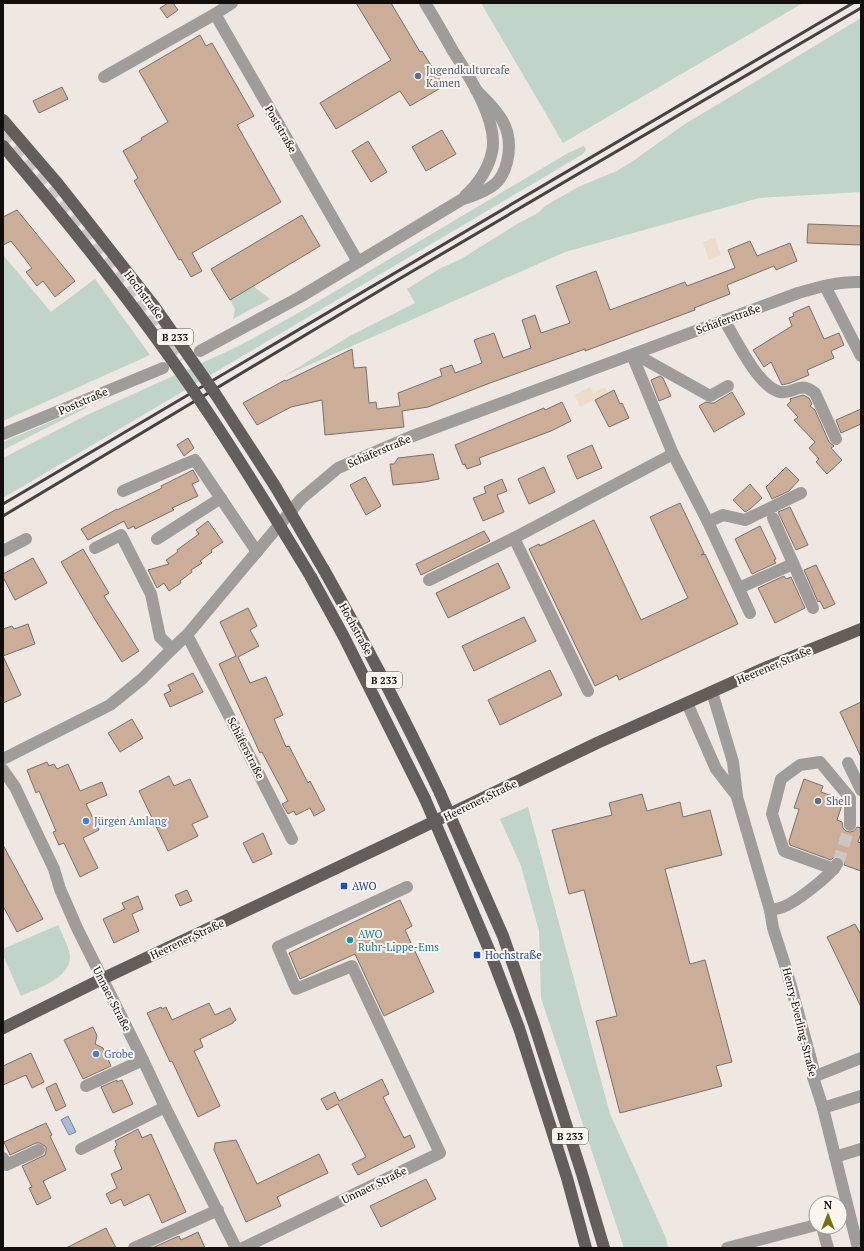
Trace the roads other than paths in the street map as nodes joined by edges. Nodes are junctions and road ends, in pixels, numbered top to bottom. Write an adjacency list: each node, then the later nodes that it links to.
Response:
1 (232, 3): 3 (street)
2 (425, 3): 5 (street)
3 (214, 14): 4 (street); 9 (street, Poststraße)
4 (104, 77)
5 (476, 90): 8 (street); 8 (street)
6 (3, 120): 76 (main road, Hochstraße / B 233, bridge)
7 (3, 146): 75 (main road, Hochstraße / B 233, bridge)
8 (461, 200): 9 (street)
9 (358, 262): 13 (street)
10 (861, 282): 11 (street, Schäferstraße)
11 (825, 286): 12 (street, Schäferstraße); 15 (street)
12 (724, 320): 14 (street, Schäferstraße); 19 (street)
13 (200, 352)
14 (633, 354): 17 (street); 20 (street); 31 (street, Schäferstraße)
15 (861, 356)
16 (163, 368): 18 (street, Poststraße)
17 (728, 386)
18 (3, 434)
19 (836, 438)
20 (673, 454): 25 (street); 26 (street)
21 (123, 491): 23 (street)
22 (801, 493): 25 (street)
23 (221, 498): 28 (street); 31 (street)
24 (773, 518): 32 (street)
25 (708, 522): 34 (street)
26 (514, 538): 33 (street); 40 (street)
27 (26, 539): 30 (street)
28 (157, 540)
29 (95, 548): 39 (street)
30 (3, 551)
31 (257, 552): 38 (street, Schäferstraße)
32 (793, 564): 34 (street); 35 (street)
33 (430, 580)
34 (738, 588): 36 (street)
35 (814, 608)
36 (750, 613)
37 (861, 629): 41 (main road, Heerener Straße)
38 (187, 636): 39 (street, Schäferstraße); 49 (street, Schäferstraße)
39 (172, 649): 43 (street, Schäferstraße)
40 (588, 691)
41 (712, 692): 42 (main road, Heerener Straße); 47 (street, Henry-Everling-Straße)
42 (687, 703): 47 (street, Henry-Everling-Straße); 52 (main road, Heerener Straße)
43 (3, 759)
44 (848, 763): 46 (street)
45 (3, 770): 52 (street, Unnaer Straße)
46 (861, 790)
47 (737, 797): 51 (street, Henry-Everling-Straße)
48 (850, 824): 51 (street)
49 (292, 839)
50 (407, 887): 74 (street, Unnaer Straße)
51 (770, 910): 56 (street, Henry-Everling-Straße)
52 (102, 979): 53 (main road, Heerener Straße); 55 (street, Unnaer Straße)
53 (3, 1028)
54 (861, 1058): 56 (street)
55 (143, 1060): 57 (street); 59 (street, Unnaer Straße)
56 (813, 1077): 60 (street, Henry-Everling-Straße)
57 (86, 1086)
58 (861, 1096): 60 (street)
59 (165, 1107): 61 (street); 67 (street, Unnaer Straße)
60 (823, 1108): 64 (street, Henry-Everling-Straße)
61 (81, 1149)
62 (861, 1149): 64 (street)
63 (39, 1150): 65 (street)
64 (835, 1157): 66 (street, Henry-Everling-Straße)
65 (3, 1158)
66 (841, 1195)
67 (218, 1210): 72 (street); 73 (street, Unnaer Straße)
68 (848, 1220): 70 (street, Henry-Everling-Straße)
69 (808, 1227): 77 (street)
70 (857, 1228): 79 (street, Henry-Everling-Straße)
71 (824, 1235): 78 (street)
72 (134, 1248)
73 (236, 1248)
74 (242, 1248)
75 (586, 1248)
76 (604, 1248)
77 (727, 1248)
78 (828, 1248)
79 (858, 1248)

